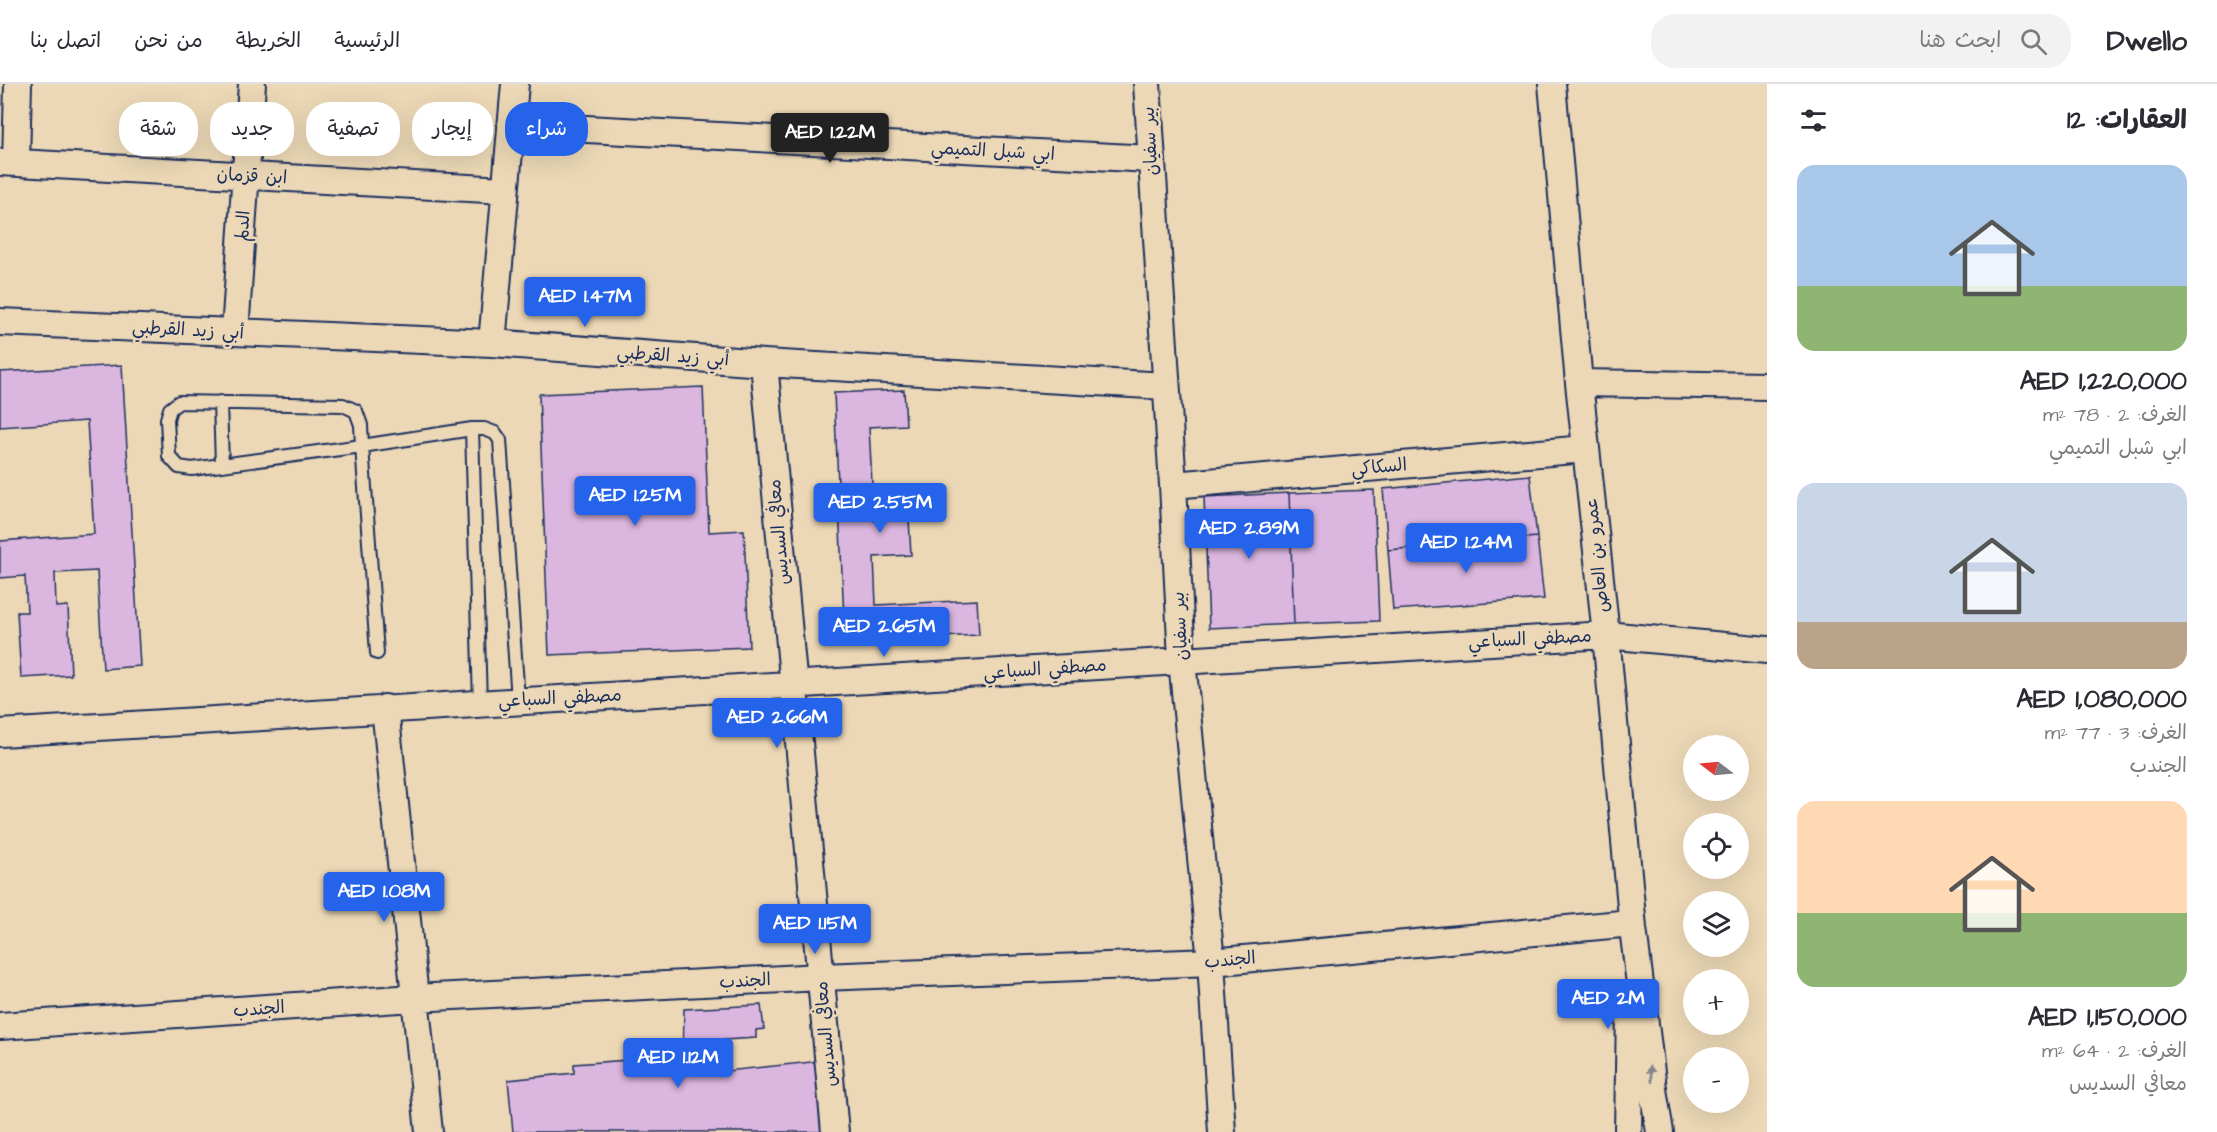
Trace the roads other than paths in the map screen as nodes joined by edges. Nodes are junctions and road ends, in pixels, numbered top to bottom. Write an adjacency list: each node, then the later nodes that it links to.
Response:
1 (18, 84): 10 (street)
2 (252, 84): 11 (street, الدلم)
3 (515, 84): 6 (street)
4 (1147, 84): 9 (street, بير سفيان)
5 (1552, 84): 17 (street, عمرو بن العاص)
6 (513, 102)
7 (588, 129): 9 (street, ابي شبل التميمي)
8 (508, 156): 12 (street)
9 (1151, 159): 18 (street, بير سفيان)
10 (8, 163): 11 (street, ابن قزمان)
11 (246, 176): 12 (street, ابن قزمان); 14 (street, الدلم)
12 (505, 190): 15 (street)
13 (0, 322): 14 (street, أبي زيد القرطبي)
14 (235, 333): 15 (street, أبي زيد القرطبي)
15 (492, 343): 16 (street, أبي زيد القرطبي)
16 (764, 363): 18 (street, أبي زيد القرطبي); 30 (street, معافي السديس)
17 (1579, 382): 19 (street); 23 (street, عمرو بن العاص)
18 (1167, 386): 25 (street, بير سفيان)
19 (1767, 386)
20 (220, 402): 22 (lane); 24 (lane); 24 (lane)
21 (472, 429): 22 (lane); 31 (lane); 32 (lane)
22 (362, 446): 24 (lane); 28 (lane)
23 (1586, 449): 25 (street, السكاكي); 26 (street, عمرو بن العاص)
24 (222, 464)
25 (1173, 485): 29 (street, بير سفيان)
26 (1606, 634): 27 (street, مصطفي السباعي); 29 (street, مصطفي السباعي); 35 (street, عمرو بن العاص)
27 (1767, 650)
28 (377, 653)
29 (1182, 660): 30 (street, مصطفي السباعي); 36 (street, بير سفيان)
30 (793, 685): 31 (street, مصطفي السباعي); 37 (street, معافي السديس)
31 (518, 700): 32 (street, مصطفي السباعي)
32 (480, 703): 33 (street, مصطفي السباعي)
33 (385, 708): 34 (street, مصطفي السباعي); 38 (street)
34 (0, 733)
35 (1633, 925): 36 (street, الجندب); 43 (street); 44 (street, عمرو بن العاص, one-way to 35)
36 (1210, 962): 37 (street, الجندب); 42 (street, بير سفيان)
37 (821, 977): 38 (street, الجندب); 41 (street, معافي السديس)
38 (414, 998): 39 (street, الجندب); 40 (street)
39 (0, 1026)
40 (429, 1132)
41 (836, 1132)
42 (1222, 1132)
43 (1628, 1132)
44 (1660, 1132)

